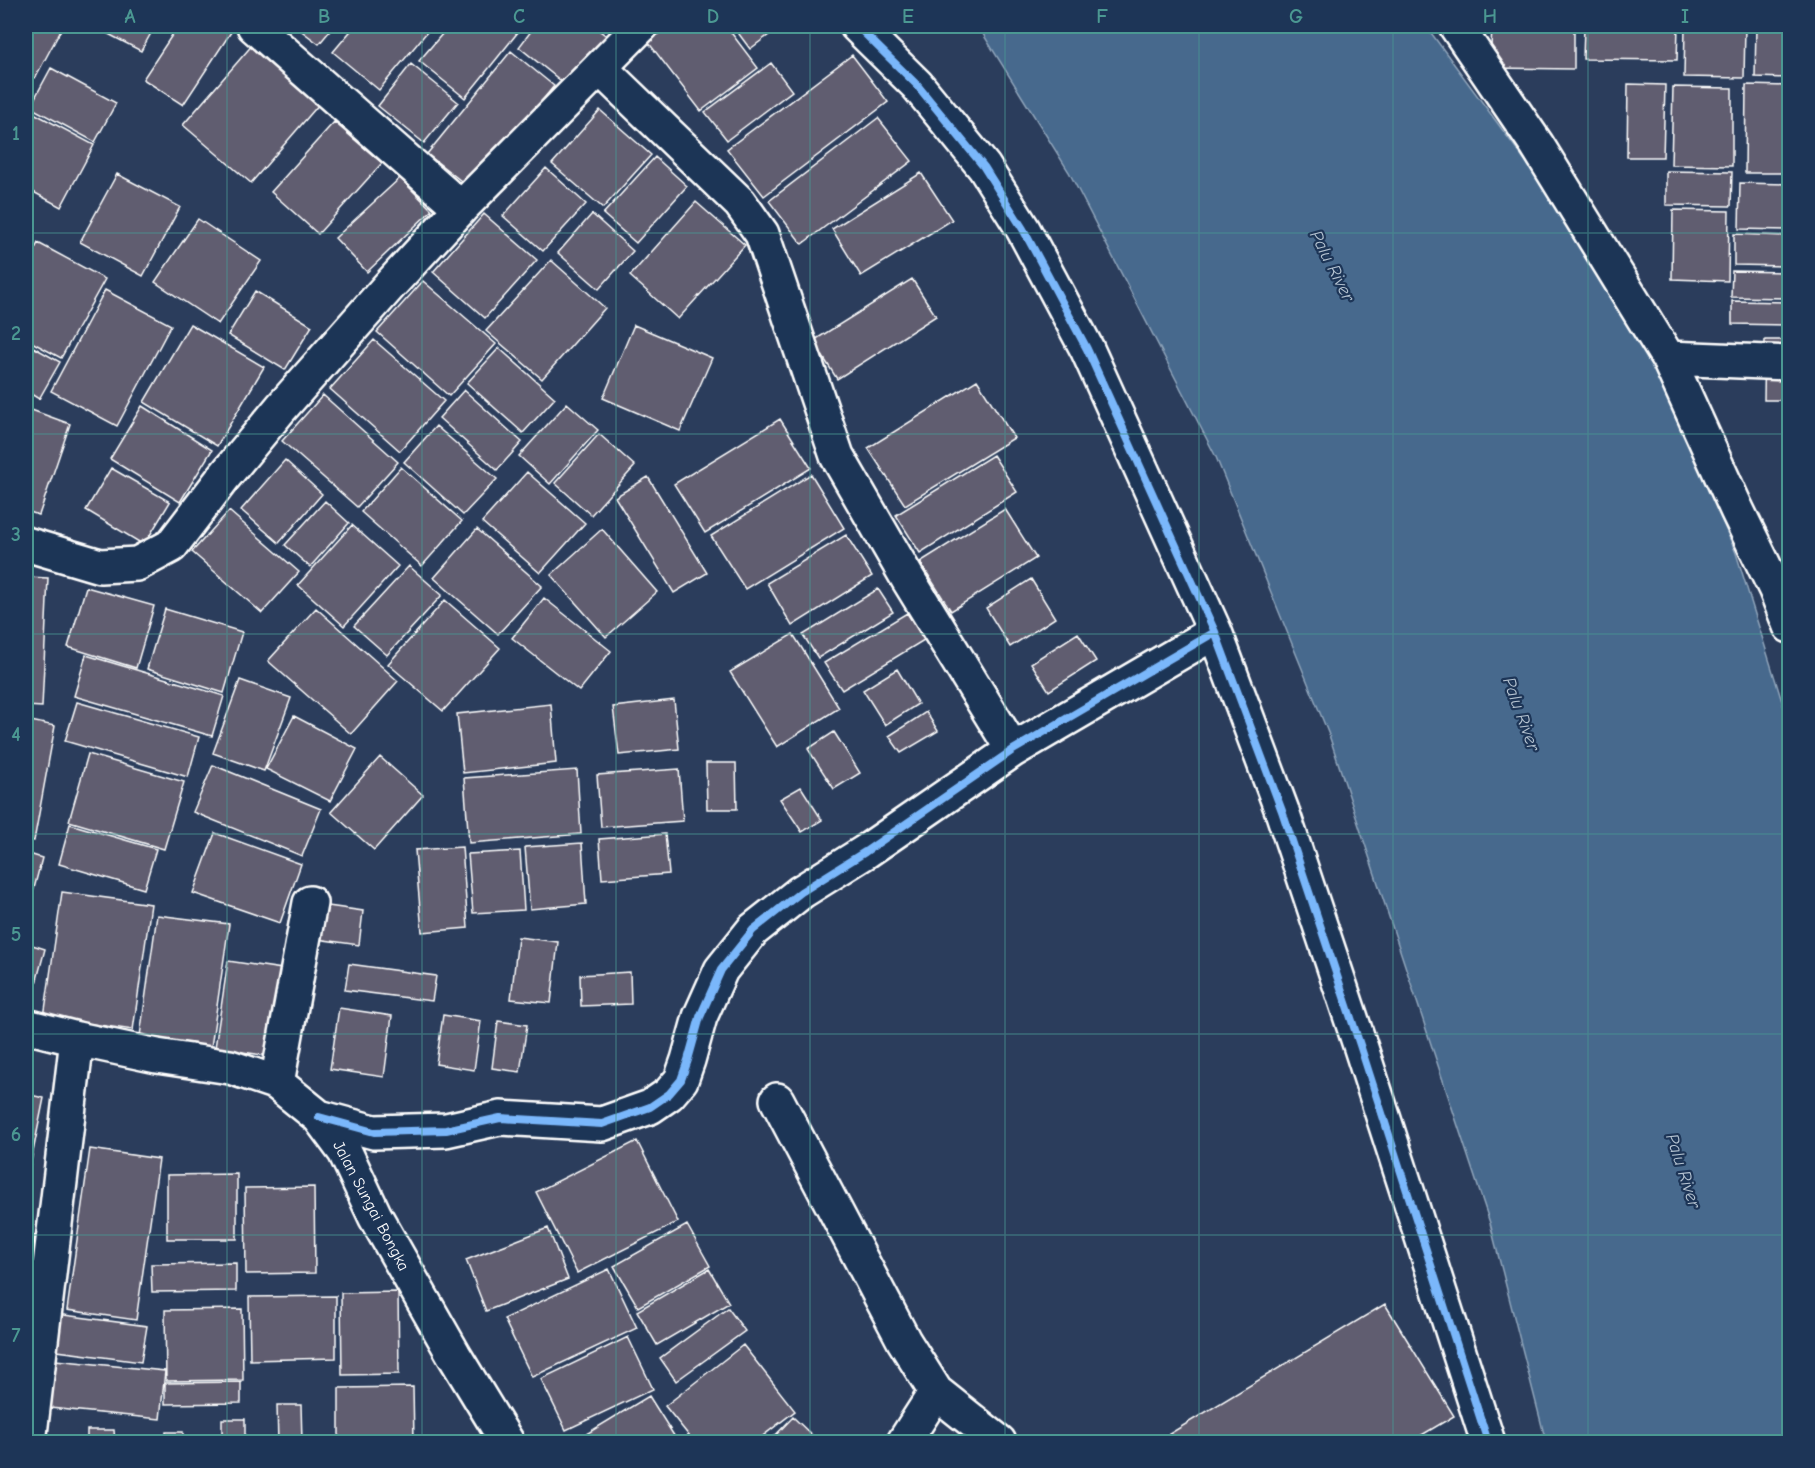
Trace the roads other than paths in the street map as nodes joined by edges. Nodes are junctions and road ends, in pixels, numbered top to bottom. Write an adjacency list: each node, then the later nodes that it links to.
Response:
1 (254, 26): 6 (street)
2 (641, 26): 5 (street)
3 (857, 26): 11 (street)
4 (1456, 26): 7 (street)
5 (600, 68): 6 (street); 12 (street)
6 (461, 208): 9 (street)
7 (1668, 358): 8 (street); 10 (street)
8 (1790, 363)
9 (26, 544)
10 (1790, 626)
11 (1215, 632): 12 (street); 24 (street)
12 (1013, 750): 18 (street)
13 (310, 903): 16 (street)
14 (26, 1026): 15 (street, Jalan Sungai Bongka)
15 (77, 1039): 16 (street, Jalan Sungai Bongka); 20 (street)
16 (278, 1083): 18 (street, Jalan Sungai Bongka)
17 (777, 1100): 19 (street)
18 (319, 1117): 21 (street, Jalan Sungai Bongka)
19 (936, 1392): 22 (street); 23 (street)
20 (29, 1443)
21 (507, 1443)
22 (904, 1443)
23 (999, 1443)
24 (1488, 1443)

